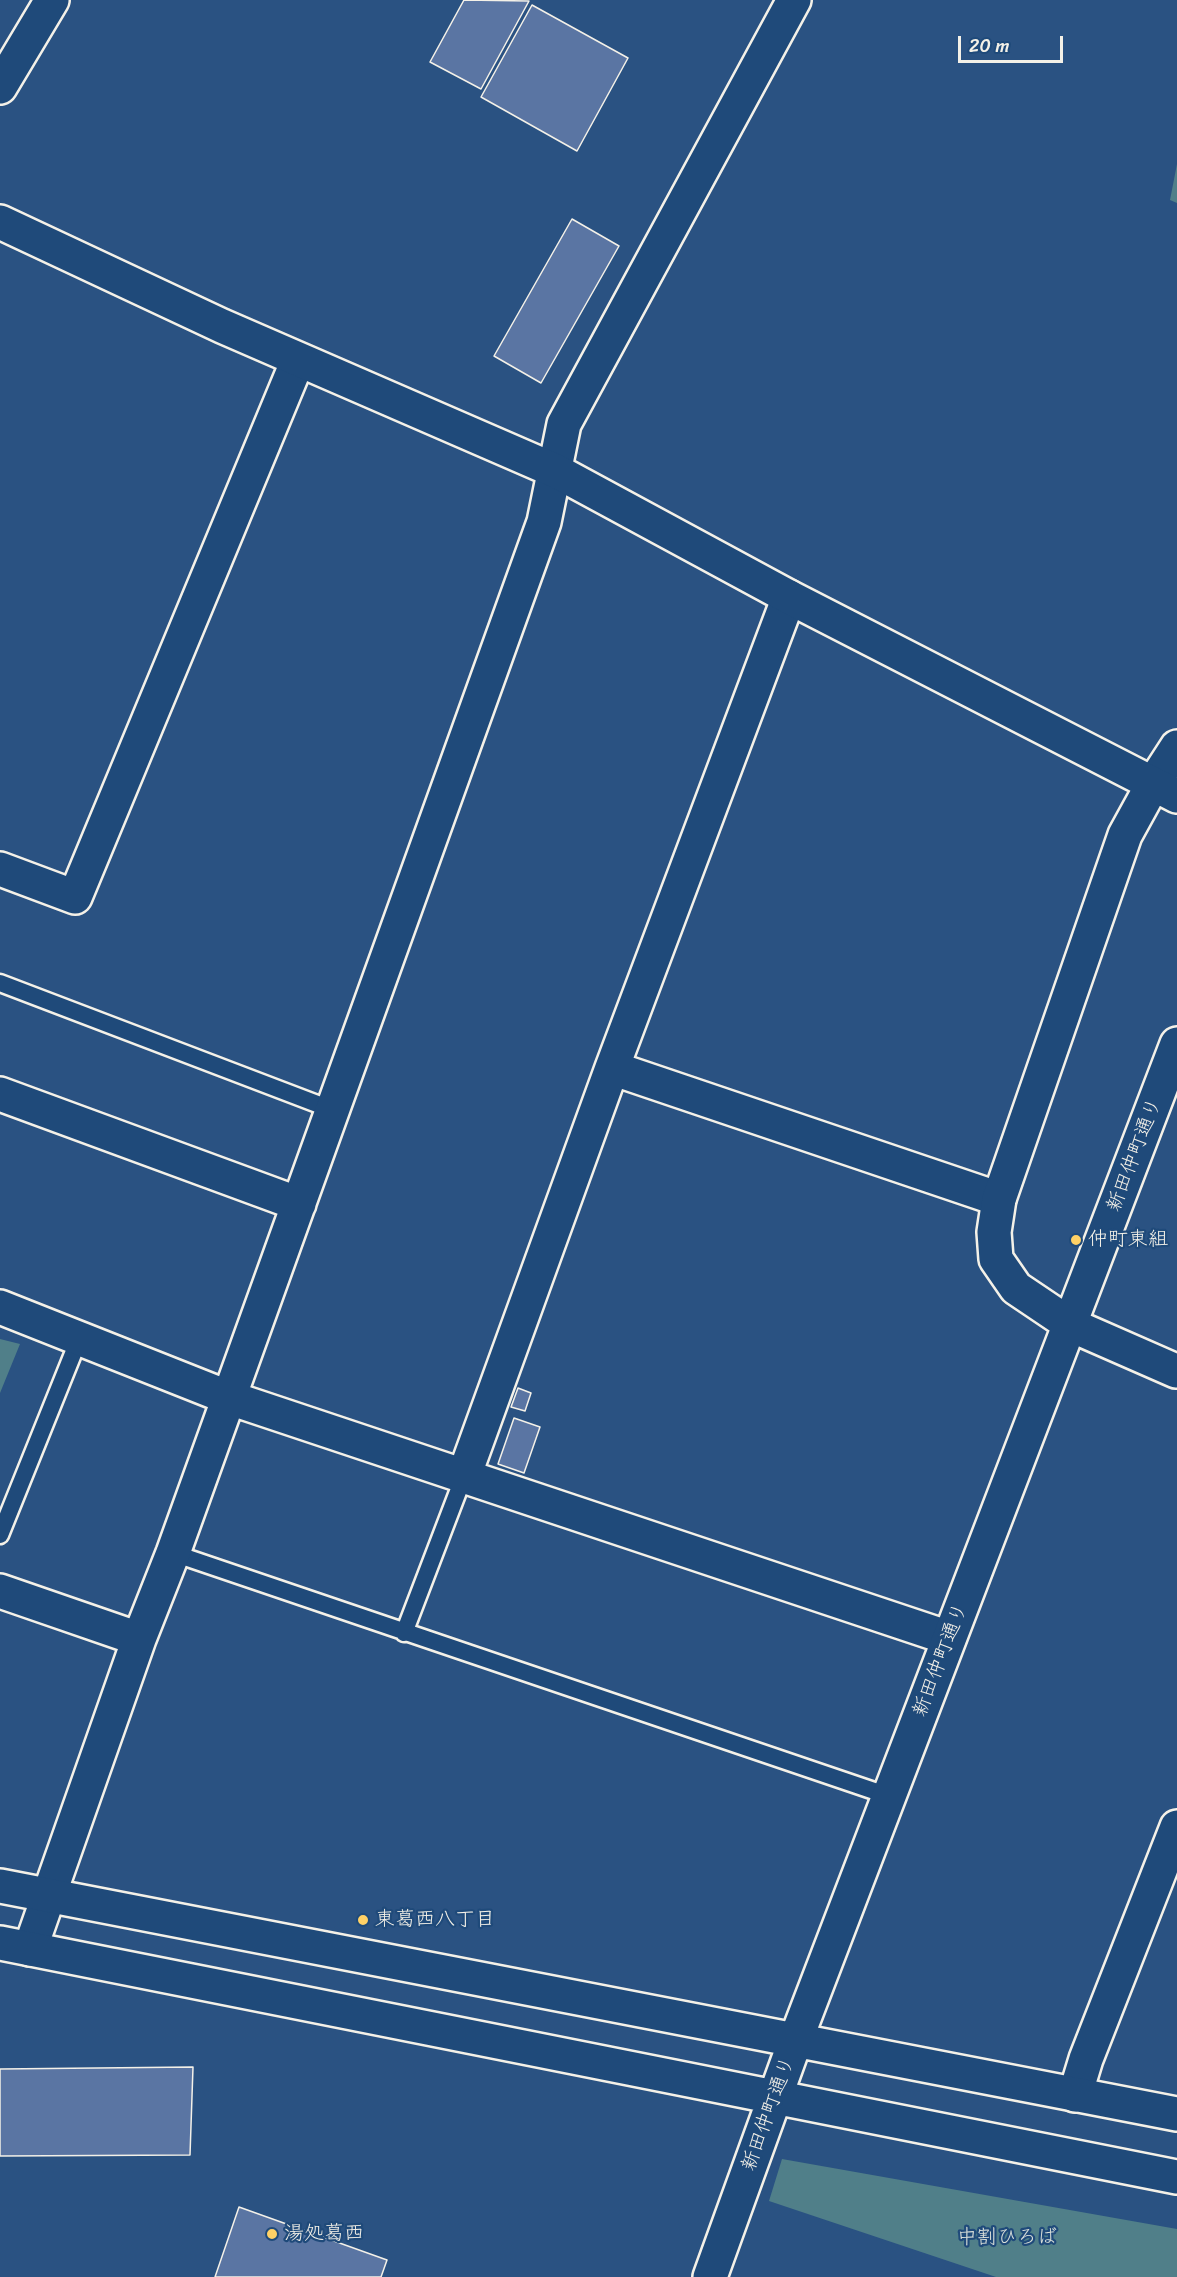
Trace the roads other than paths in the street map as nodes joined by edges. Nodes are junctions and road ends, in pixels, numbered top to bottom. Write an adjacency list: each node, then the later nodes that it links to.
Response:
1 (52, 0): 3 (street)
2 (794, 0): 6 (street)
3 (0, 87)
4 (0, 222): 5 (street)
5 (298, 360): 6 (street); 10 (street)
6 (556, 471): 7 (street); 15 (street)
7 (789, 597): 9 (street); 13 (street)
8 (1177, 747): 9 (street)
9 (1165, 790): 16 (street)
10 (0, 869)
11 (0, 983): 15 (lane)
12 (1177, 1044): 19 (street, 新田仲町通り)
13 (612, 1068): 16 (street); 23 (street)
14 (0, 1094): 17 (street)
15 (333, 1110): 17 (street)
16 (999, 1199): 19 (street)
17 (299, 1204): 22 (street)
18 (0, 1307): 20 (street)
19 (1071, 1324): 21 (street); 28 (street, 新田仲町通り)
20 (79, 1339): 22 (street); 24 (lane)
21 (1176, 1372)
22 (227, 1397): 23 (street); 25 (street)
23 (464, 1476): 27 (lane); 28 (street)
24 (0, 1535)
25 (172, 1553): 27 (lane); 29 (street)
26 (0, 1591): 29 (street)
27 (404, 1633): 30 (lane)
28 (949, 1638): 30 (street, 新田仲町通り)
29 (139, 1639): 33 (street)
30 (889, 1796): 35 (street, 新田仲町通り)
31 (1177, 1827): 36 (street)
32 (0, 1886): 33 (street)
33 (49, 1896): 34 (street); 35 (street)
34 (15, 1946): 37 (street)
35 (796, 2039): 36 (street); 37 (street, 新田仲町通り)
36 (1075, 2095): 38 (street)
37 (775, 2097): 39 (street); 40 (street, 新田仲町通り)
38 (1177, 2114)
39 (1177, 2176)
40 (710, 2277)

